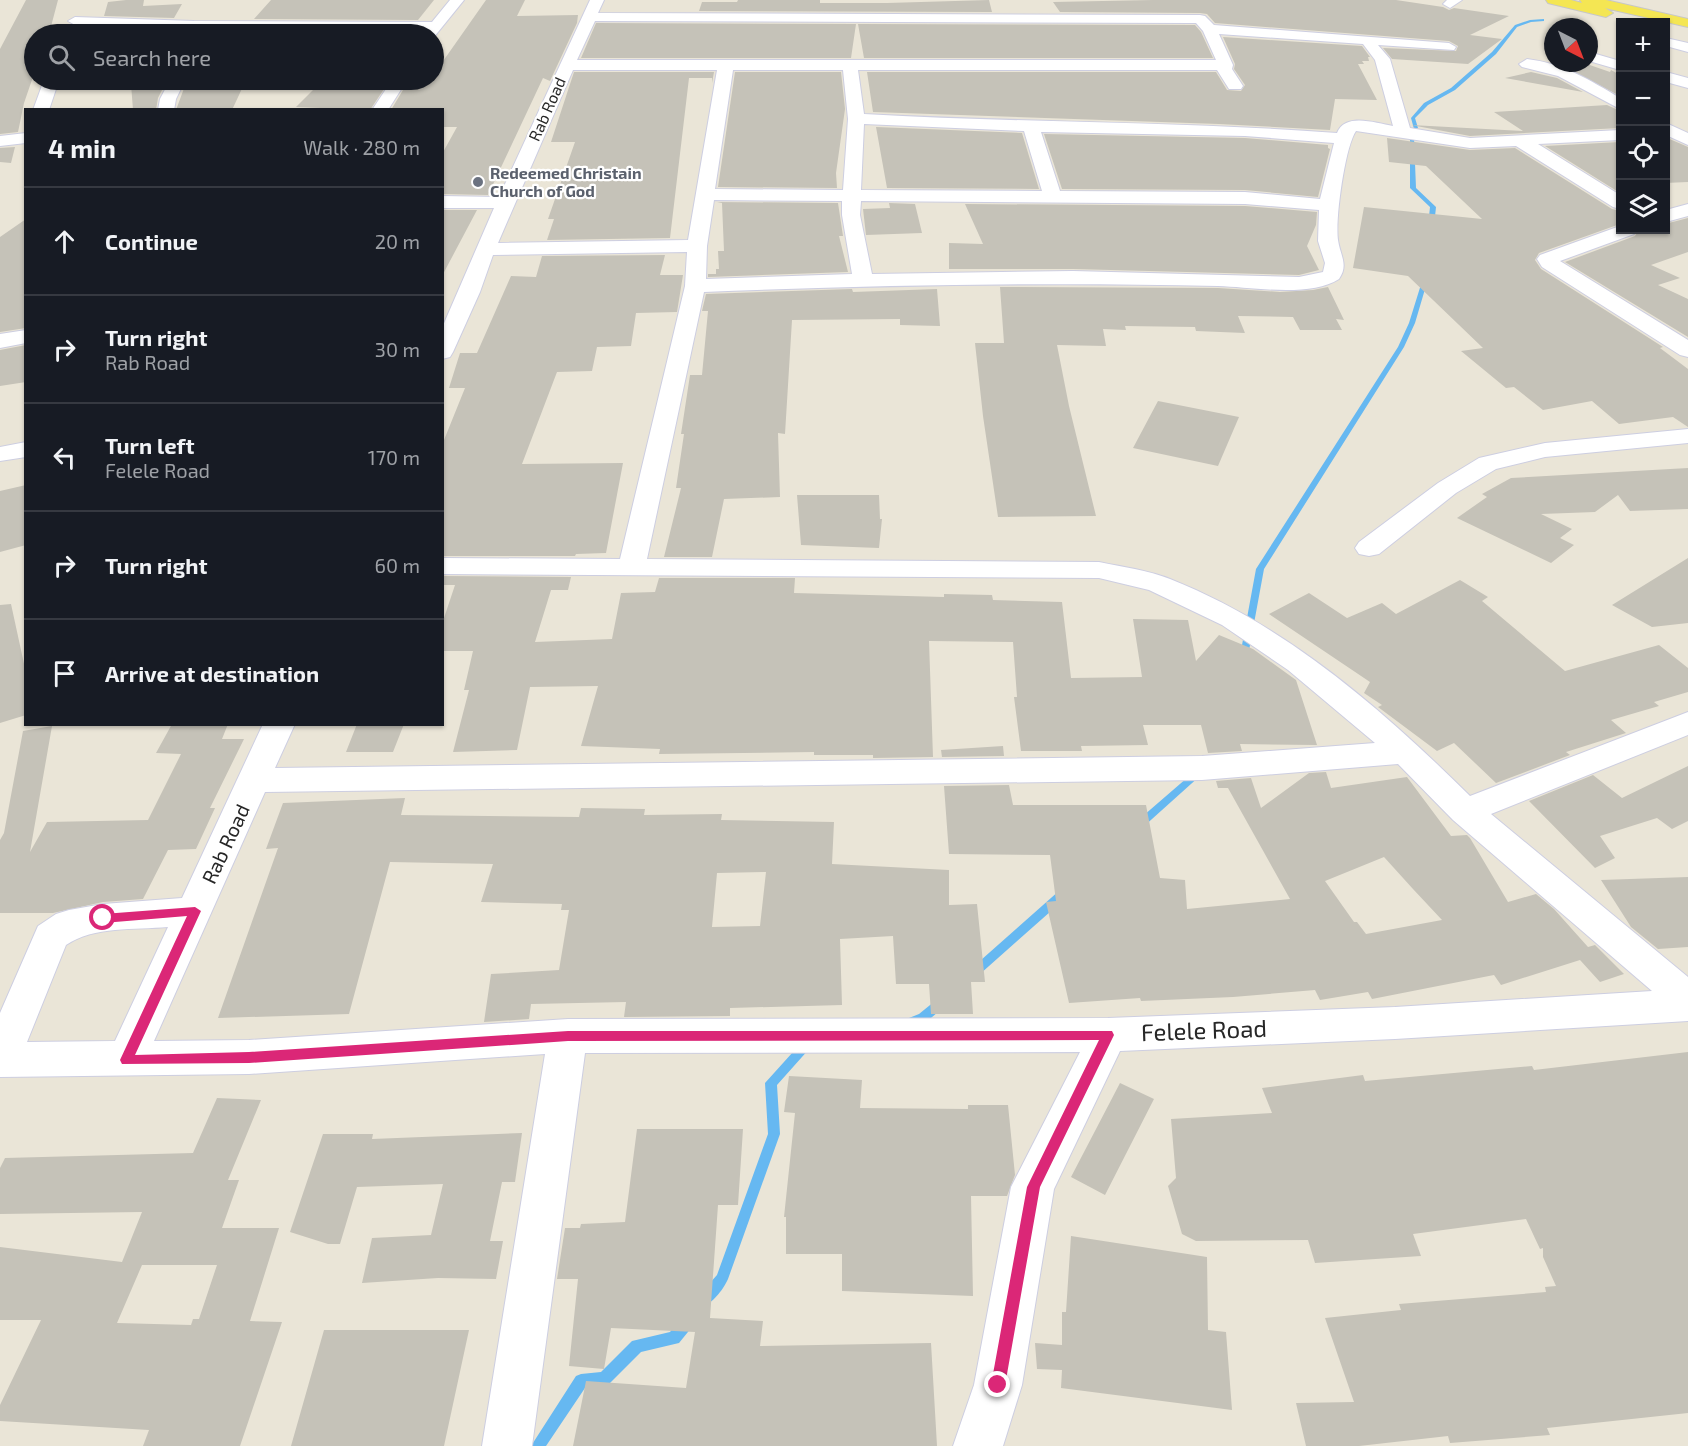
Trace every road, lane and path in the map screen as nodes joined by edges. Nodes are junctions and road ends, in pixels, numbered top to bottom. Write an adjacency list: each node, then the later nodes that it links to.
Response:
1 (457, 0): 10 (street)
2 (597, 0): 5 (street, Rab Road)
3 (1553, 0): 6 (main road)
4 (1587, 0): 12 (main road)
5 (588, 17): 7 (street); 24 (street, Rab Road)
6 (1632, 18)
7 (921, 19): 11 (street); 25 (street)
8 (74, 22): 9 (street)
9 (104, 24)
10 (438, 24)
11 (1210, 29): 13 (street); 26 (street)
12 (1677, 29)
13 (1371, 40): 15 (street); 42 (street)
14 (1670, 43): 16 (street)
15 (1449, 47)
16 (1688, 48)
17 (1598, 57): 19 (street)
18 (1670, 57): 20 (street)
19 (1616, 59)
20 (1688, 61)
21 (726, 64): 22 (street); 24 (street); 49 (street)
22 (850, 64): 25 (street); 39 (street)
23 (1527, 64): 35 (street)
24 (567, 65): 54 (street, Rab Road)
25 (939, 65): 26 (street)
26 (1225, 65): 31 (street)
27 (1670, 69): 28 (street)
28 (1688, 74)
29 (1670, 78): 30 (street)
30 (1688, 83)
31 (1235, 86)
32 (48, 90): 36 (street)
33 (172, 90): 37 (street)
34 (393, 90): 38 (street)
35 (1616, 102)
36 (42, 108)
37 (166, 108)
38 (381, 108)
39 (856, 119): 40 (street); 50 (street)
40 (1031, 126): 45 (street); 51 (street)
41 (1673, 130): 46 (street)
42 (1403, 132): 45 (street); 48 (street)
43 (1616, 135): 48 (street)
44 (24, 138): 47 (street)
45 (1343, 139): 55 (street)
46 (1688, 140)
47 (0, 141)
48 (1522, 142): 52 (street)
49 (705, 194): 50 (street); 59 (street)
50 (851, 195): 51 (street); 61 (street)
51 (1053, 195): 55 (street)
52 (1616, 201)
53 (444, 202): 54 (street)
54 (505, 203): 60 (street, Rab Road)
55 (1328, 205): 61 (street)
56 (1688, 210): 57 (street)
57 (1670, 215)
58 (1616, 234): 65 (street)
59 (697, 246): 60 (street); 62 (street)
60 (485, 249): 66 (street, Rab Road)
61 (863, 279): 62 (street)
62 (695, 286): 72 (street)
63 (24, 336): 64 (street)
64 (0, 341)
65 (1684, 345)
66 (444, 346)
67 (1688, 436): 70 (street)
68 (24, 449): 69 (street)
69 (0, 454)
70 (1369, 548)
71 (444, 566): 72 (street)
72 (632, 566): 75 (street)
73 (1688, 723): 77 (street)
74 (278, 726): 76 (street, Rab Road)
75 (1406, 752): 76 (street); 77 (street)
76 (256, 780): 78 (street, Rab Road)
77 (1465, 811): 79 (street)
78 (195, 911): 83 (street); 84 (street, Rab Road)
79 (1688, 999)
80 (1688, 1005): 81 (street, Felele Road)
81 (1108, 1035): 82 (street, Felele Road); 86 (street)
82 (568, 1036): 84 (street, Felele Road); 85 (street)
83 (0, 1060): 84 (street, Felele Road)
84 (126, 1060)
85 (507, 1446)
86 (978, 1446)

